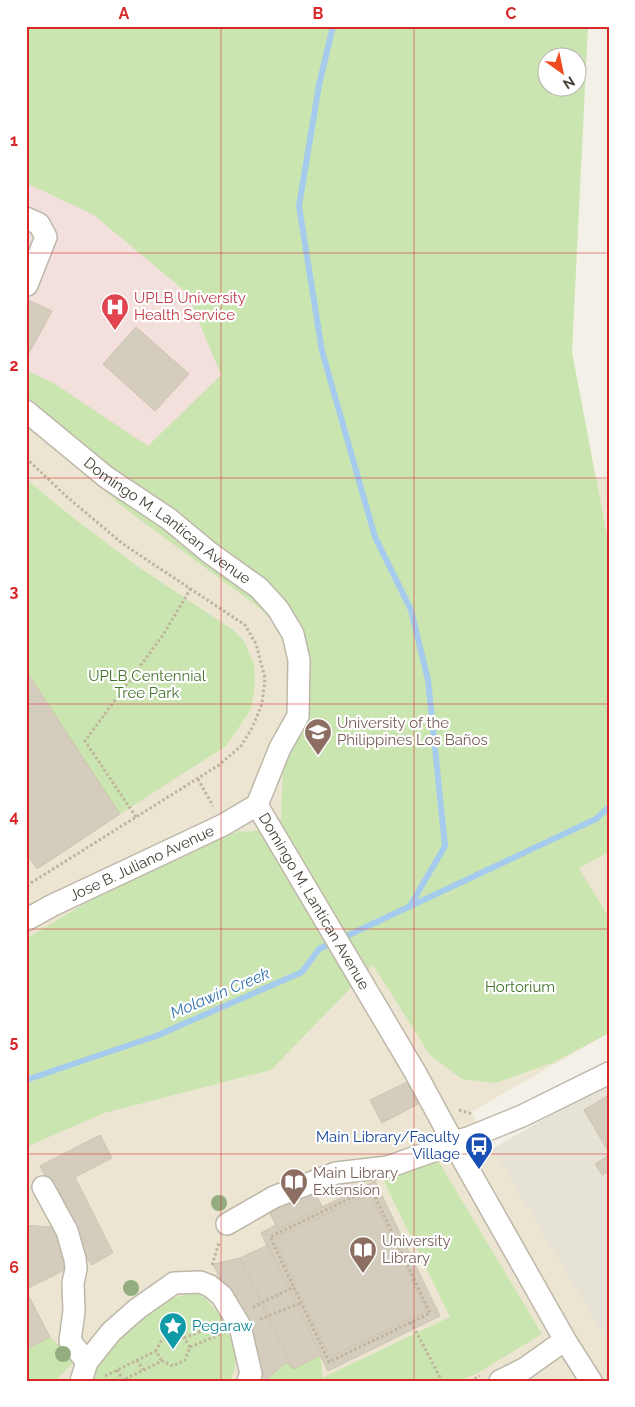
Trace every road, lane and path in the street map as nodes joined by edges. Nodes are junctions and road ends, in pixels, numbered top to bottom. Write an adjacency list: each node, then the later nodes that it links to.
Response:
1 (26, 218): 2 (street)
2 (27, 285)
3 (26, 411): 6 (street, Domingo M. Lantican Avenue)
4 (26, 458): 5 (path)
5 (191, 588): 7 (path); 7 (path)
6 (257, 805): 9 (street, Jose B. Juliano Avenue); 11 (street, Domingo M. Lantican Avenue)
7 (136, 817): 8 (path)
8 (26, 886)
9 (26, 920)
10 (609, 1073): 11 (street)
11 (453, 1142): 13 (street); 20 (street, Domingo M. Lantican Avenue)
12 (43, 1187): 26 (street)
13 (227, 1224): 14 (path)
14 (208, 1272)
15 (294, 1287): 16 (path); 17 (path); 19 (path)
16 (261, 1303)
17 (301, 1303): 18 (path); 19 (path)
18 (269, 1316)
19 (411, 1322): 31 (path)
20 (565, 1340): 27 (street); 33 (street, Domingo M. Lantican Avenue)
21 (156, 1351): 22 (path); 23 (path); 23 (path)
22 (137, 1360): 24 (path); 25 (path)
23 (162, 1361): 25 (path)
24 (116, 1370): 28 (path); 29 (path)
25 (143, 1370): 29 (path)
26 (84, 1371): 30 (street)
27 (525, 1375): 32 (street)
28 (104, 1377)
29 (122, 1380)
30 (248, 1381)
31 (442, 1381)
32 (500, 1381)
33 (591, 1381)

